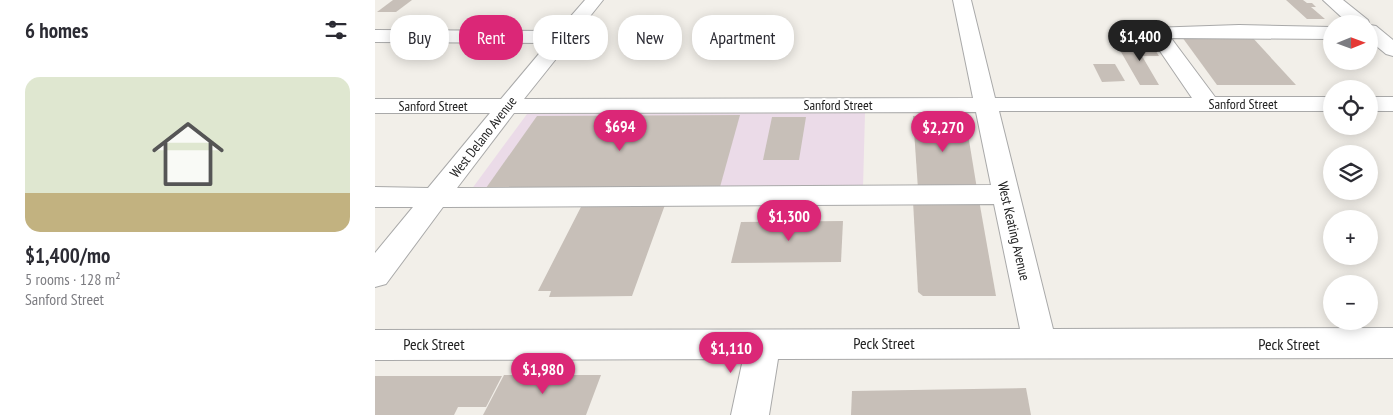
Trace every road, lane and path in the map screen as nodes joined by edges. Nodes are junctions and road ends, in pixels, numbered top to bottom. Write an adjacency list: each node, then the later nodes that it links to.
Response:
1 (594, 0): 4 (street, West Delano Avenue)
2 (962, 0): 14 (street, West Keating Avenue)
3 (1332, 0): 5 (street)
4 (581, 15)
5 (1350, 15)
6 (1378, 31): 8 (street)
7 (1323, 33): 15 (street)
8 (1393, 33)
9 (375, 36): 10 (street)
10 (533, 37)
11 (1378, 38): 12 (street)
12 (1393, 50)
13 (544, 60): 20 (street, West Delano Avenue)
14 (986, 104): 15 (street, Sanford Street); 20 (street, Sanford Street); 21 (street, West Keating Avenue)
15 (1207, 104): 16 (street, Sanford Street)
16 (1323, 104)
17 (1378, 104): 18 (street)
18 (1393, 104)
19 (375, 106): 20 (street, Sanford Street)
20 (506, 107): 23 (street, West Delano Avenue)
21 (1006, 194): 23 (street); 27 (street, West Keating Avenue)
22 (375, 196): 23 (street)
23 (437, 196): 24 (street, West Delano Avenue)
24 (375, 275)
25 (764, 343): 27 (street, Peck Street); 28 (street, Peck Street); 29 (street)
26 (1393, 343): 27 (street, Peck Street)
27 (1040, 344)
28 (375, 345)
29 (750, 415)

